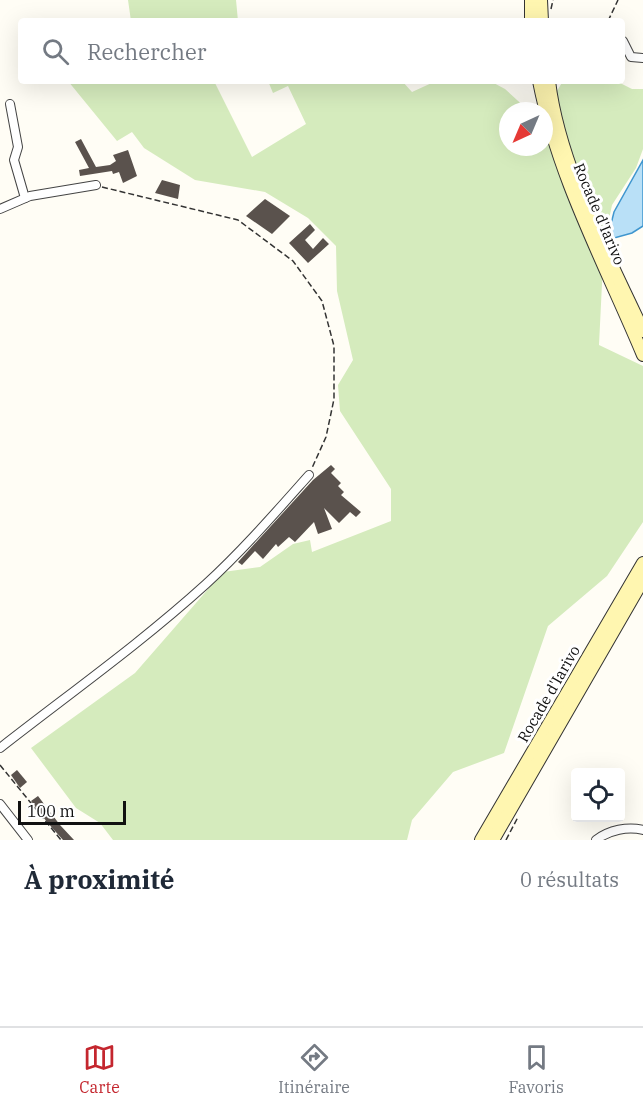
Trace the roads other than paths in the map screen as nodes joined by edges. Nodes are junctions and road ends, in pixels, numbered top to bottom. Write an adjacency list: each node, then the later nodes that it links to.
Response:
1 (531, 0): 3 (main road)
2 (541, 0): 4 (main road)
3 (531, 18)
4 (542, 18)
5 (625, 45): 6 (street)
6 (643, 58)
7 (540, 84): 14 (main road, Rocade d'Iarivo)
8 (550, 84): 13 (main road, Rocade d'Iarivo)
9 (10, 104): 11 (street)
10 (96, 185): 11 (street)
11 (25, 198): 12 (street)
12 (0, 209)
13 (643, 332)
14 (643, 355)
15 (309, 475): 18 (street)
16 (643, 563): 22 (main road, Rocade d'Iarivo)
17 (643, 580): 23 (main road, Rocade d'Iarivo)
18 (0, 748)
19 (0, 804): 21 (street)
20 (643, 830): 24 (street)
21 (28, 840)
22 (481, 840)
23 (493, 840)
24 (596, 840)

